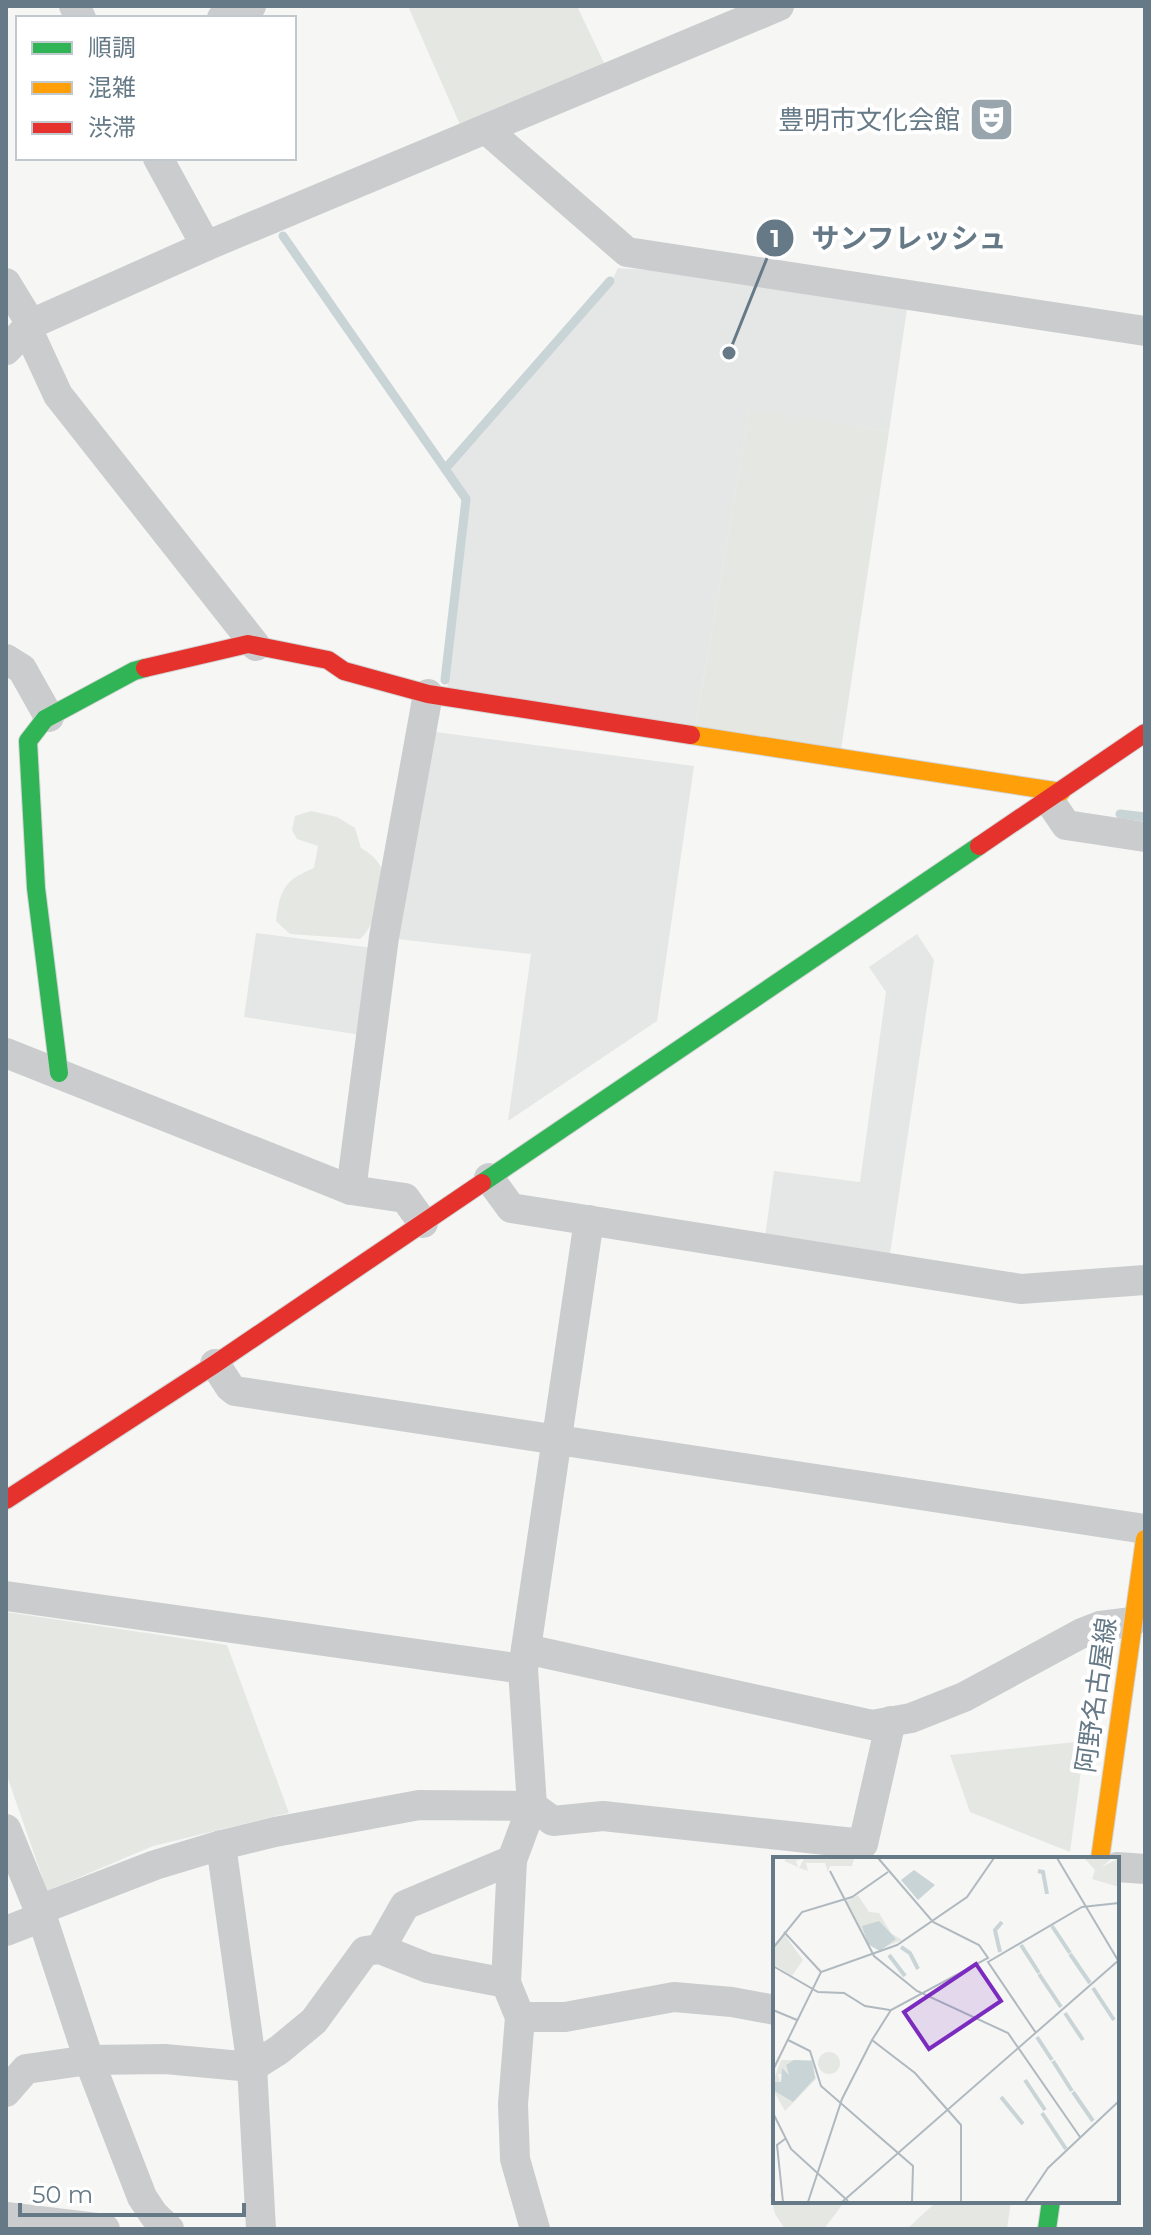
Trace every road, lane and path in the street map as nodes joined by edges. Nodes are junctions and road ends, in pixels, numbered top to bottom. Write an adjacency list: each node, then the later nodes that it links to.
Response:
1 (251, 6): 3 (street)
2 (779, 6): 4 (street)
3 (227, 16)
4 (714, 18): 5 (street)
5 (487, 130): 7 (street); 10 (street)
6 (159, 160): 7 (street)
7 (206, 246): 9 (street)
8 (6, 283): 9 (street)
9 (29, 326): 11 (street); 12 (street)
10 (1145, 331)
11 (6, 350)
12 (256, 646): 14 (street); 15 (street)
13 (6, 659): 15 (street)
14 (428, 694): 17 (street); 22 (street)
15 (49, 717): 20 (street)
16 (1145, 733): 17 (street)
17 (1055, 796): 18 (street); 21 (street)
18 (1145, 837)
19 (6, 1053): 20 (street)
20 (59, 1073): 22 (street)
21 (489, 1178): 23 (street); 24 (street)
22 (351, 1190): 24 (street)
23 (589, 1220): 25 (street); 27 (street)
24 (423, 1223): 26 (street)
25 (1145, 1280)
26 (215, 1364): 27 (street); 28 (street)
27 (558, 1441): 29 (street); 32 (street)
28 (6, 1500)
29 (1144, 1545): 31 (street, 阿野名古屋線)
30 (6, 1596): 32 (street)
31 (1132, 1622): 33 (street); 37 (street, 阿野名古屋線)
32 (524, 1659): 33 (street); 34 (street)
33 (891, 1721): 34 (street)
34 (532, 1806): 36 (street); 38 (street)
35 (6, 1829): 41 (street)
36 (221, 1845): 41 (street); 48 (street)
37 (1100, 1857)
38 (512, 1860): 43 (street); 44 (street)
39 (1119, 1867): 40 (street)
40 (1145, 1869)
41 (40, 1913): 42 (street); 47 (street)
42 (6, 1931)
43 (380, 1949): 44 (street); 48 (street)
44 (506, 1983): 46 (street)
45 (773, 2010): 46 (street)
46 (520, 2017): 55 (street)
47 (89, 2060): 48 (street); 49 (street); 52 (street)
48 (252, 2067): 54 (street)
49 (6, 2092)
50 (1051, 2203): 56 (street)
51 (6, 2217): 53 (street)
52 (153, 2226)
53 (105, 2229)
54 (261, 2229)
55 (535, 2229)
56 (1047, 2229)

